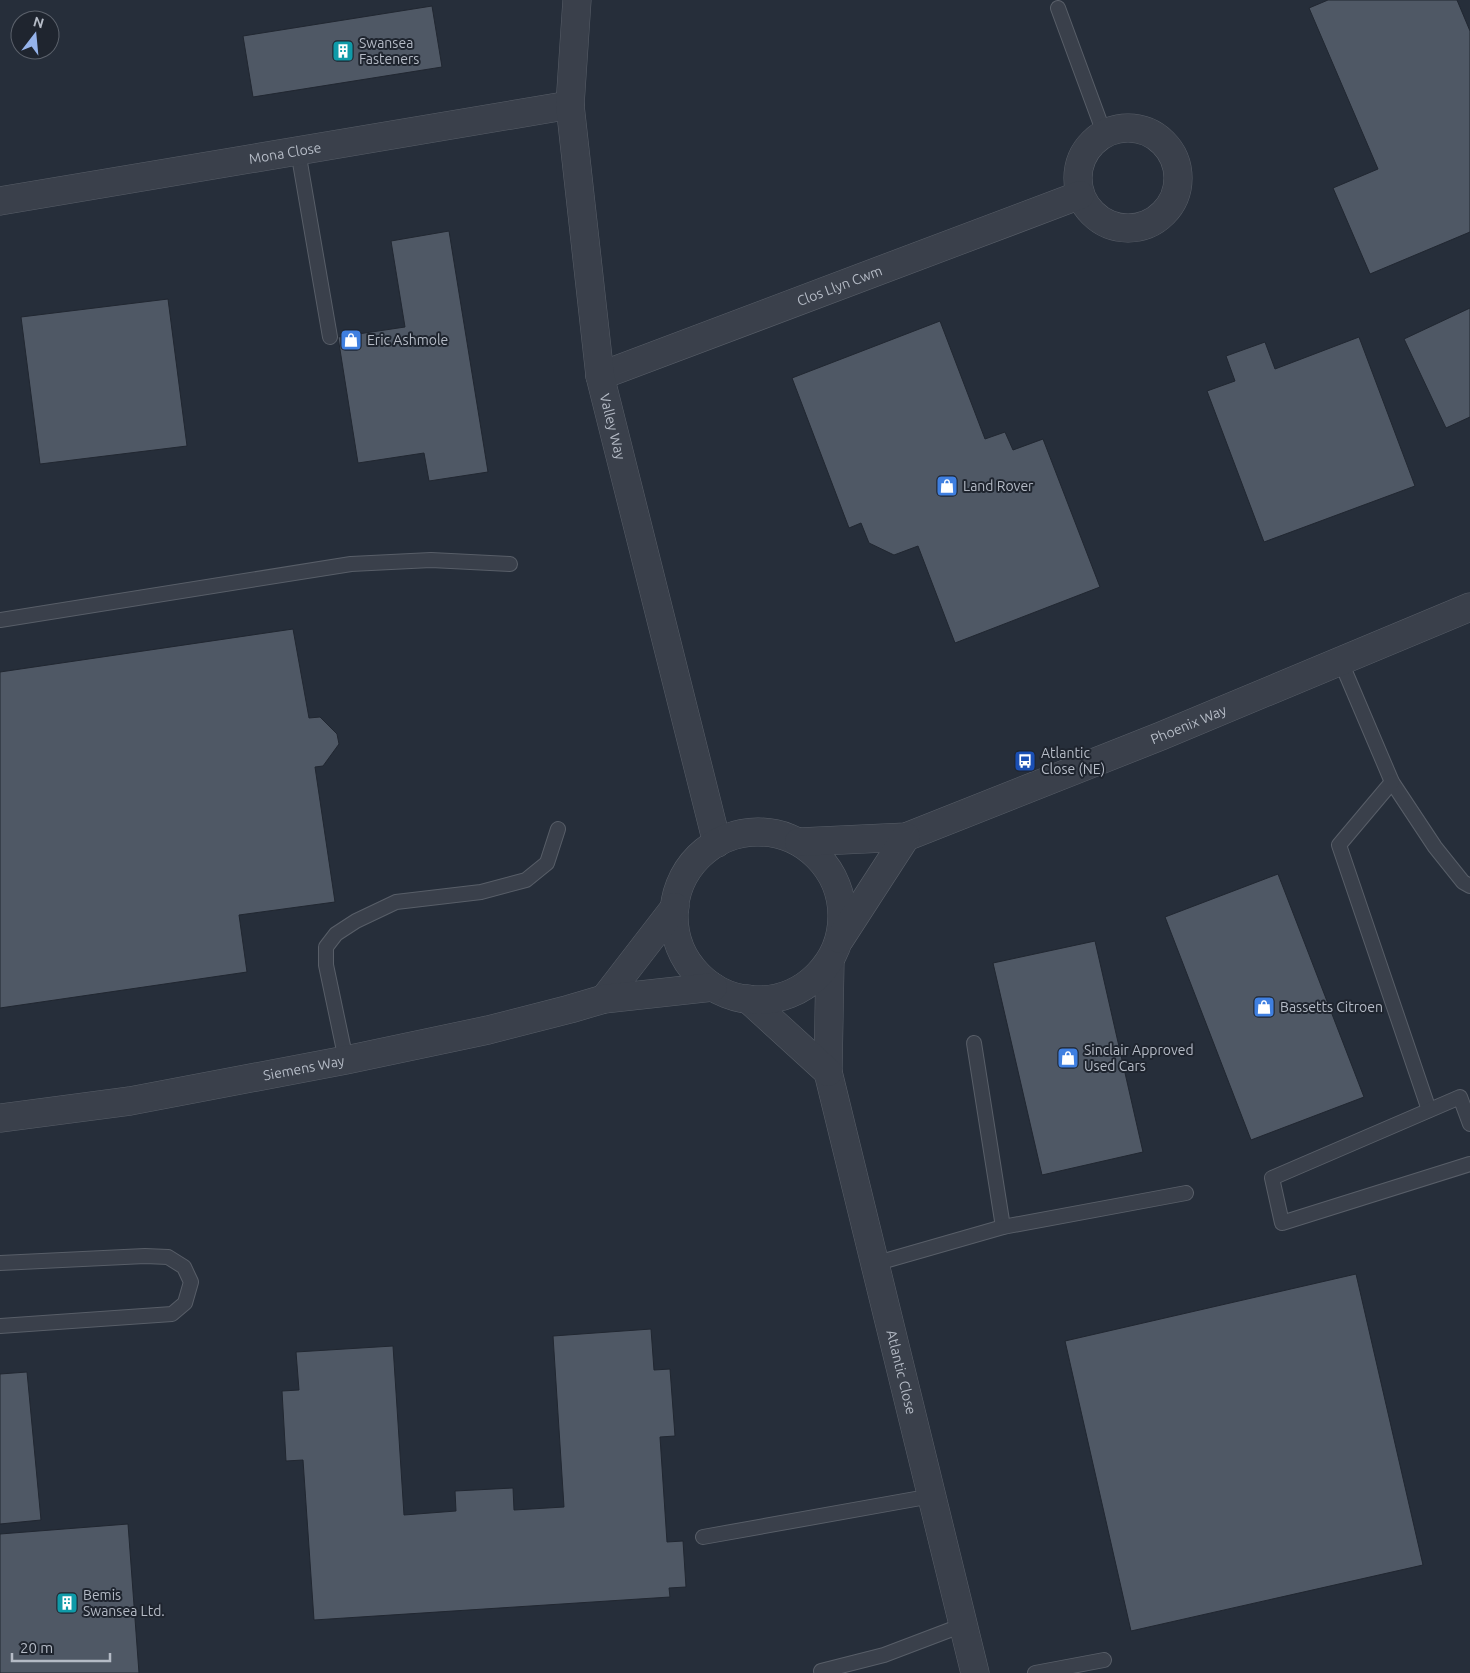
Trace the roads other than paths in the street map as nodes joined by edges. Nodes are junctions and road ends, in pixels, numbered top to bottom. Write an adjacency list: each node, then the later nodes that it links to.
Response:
1 (577, 0): 3 (street, Valley Way)
2 (1058, 8): 4 (lane)
3 (570, 106): 5 (street, Mona Close); 9 (street, Valley Way)
4 (1104, 133): 6 (street); 6 (street)
5 (298, 151): 7 (street, Mona Close); 8 (lane)
6 (1080, 195): 9 (street, Clos Llyn Cwm)
7 (0, 201)
8 (330, 337)
9 (600, 376): 18 (street, Valley Way)
10 (510, 564): 12 (lane)
11 (1470, 607): 13 (street, Phoenix Way)
12 (0, 620)
13 (1340, 662): 14 (lane); 16 (street, Phoenix Way)
14 (1392, 782): 19 (lane); 28 (lane)
15 (558, 829): 26 (lane)
16 (906, 837): 17 (street, Phoenix Way); 21 (street)
17 (799, 842): 18 (street); 21 (street)
18 (717, 843): 20 (street)
19 (1470, 886)
20 (675, 907): 22 (street); 23 (street)
21 (834, 951): 24 (street); 27 (street, Atlantic Close)
22 (713, 987): 23 (street, Siemens Way); 24 (street)
23 (604, 999): 26 (street, Siemens Way)
24 (748, 999): 27 (street)
25 (974, 1043): 33 (lane)
26 (346, 1060): 29 (street, Siemens Way)
27 (828, 1072): 35 (street, Atlantic Close)
28 (1429, 1110): 30 (lane); 31 (lane)
29 (0, 1118)
30 (1470, 1124)
31 (1470, 1164)
32 (1186, 1193): 33 (lane)
33 (1003, 1227): 35 (lane)
34 (0, 1264): 36 (lane)
35 (874, 1264): 37 (street, Atlantic Close)
36 (0, 1326)
37 (932, 1496): 38 (lane); 39 (street, Atlantic Close)
38 (703, 1537)
39 (963, 1625): 41 (lane); 42 (street, Atlantic Close)
40 (1104, 1660): 43 (lane)
41 (821, 1671)
42 (975, 1673)
43 (1035, 1673)

